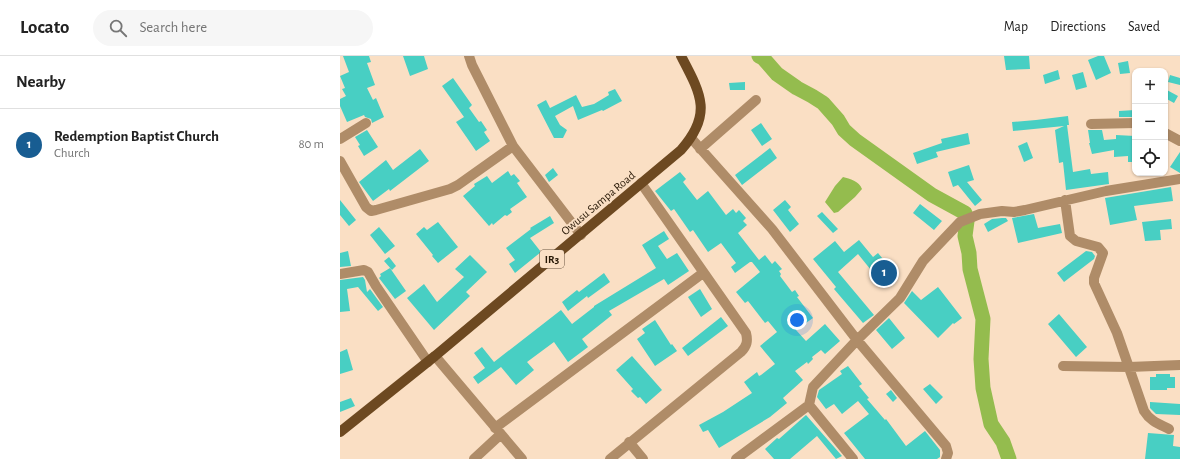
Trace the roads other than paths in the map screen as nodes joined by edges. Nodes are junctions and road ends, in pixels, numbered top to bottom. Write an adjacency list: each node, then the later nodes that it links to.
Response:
1 (469, 56): 11 (street)
2 (681, 56): 8 (main road, Owusu Sampa Road / IR3)
3 (756, 100): 12 (street)
4 (366, 123): 9 (street)
5 (1132, 123): 6 (street)
6 (1091, 124)
7 (1168, 135): 10 (street)
8 (691, 138): 12 (street); 15 (main road, Owusu Sampa Road / IR3)
9 (340, 139)
10 (1180, 141)
11 (513, 146): 13 (street); 17 (street)
12 (700, 149): 20 (street)
13 (340, 161)
14 (1180, 179): 16 (street)
15 (641, 183): 17 (main road, Owusu Sampa Road / IR3); 18 (street)
16 (1065, 200): 20 (street); 24 (street)
17 (581, 235): 21 (main road, Owusu Sampa Road / IR3)
18 (703, 273): 27 (street); 29 (street)
19 (340, 274): 21 (street)
20 (857, 340): 25 (street); 36 (street)
21 (431, 359): 27 (street); 28 (main road, Owusu Sampa Road / IR3)
22 (1180, 365): 24 (street)
23 (1063, 366): 24 (street)
24 (1129, 367): 26 (street)
25 (809, 405): 30 (street); 35 (street)
26 (1169, 429)
27 (498, 431): 31 (street); 32 (street)
28 (340, 432)
29 (629, 442): 33 (street); 34 (street)
30 (740, 457)
31 (474, 459)
32 (522, 459)
33 (610, 459)
34 (643, 459)
35 (853, 459)
36 (946, 459)

